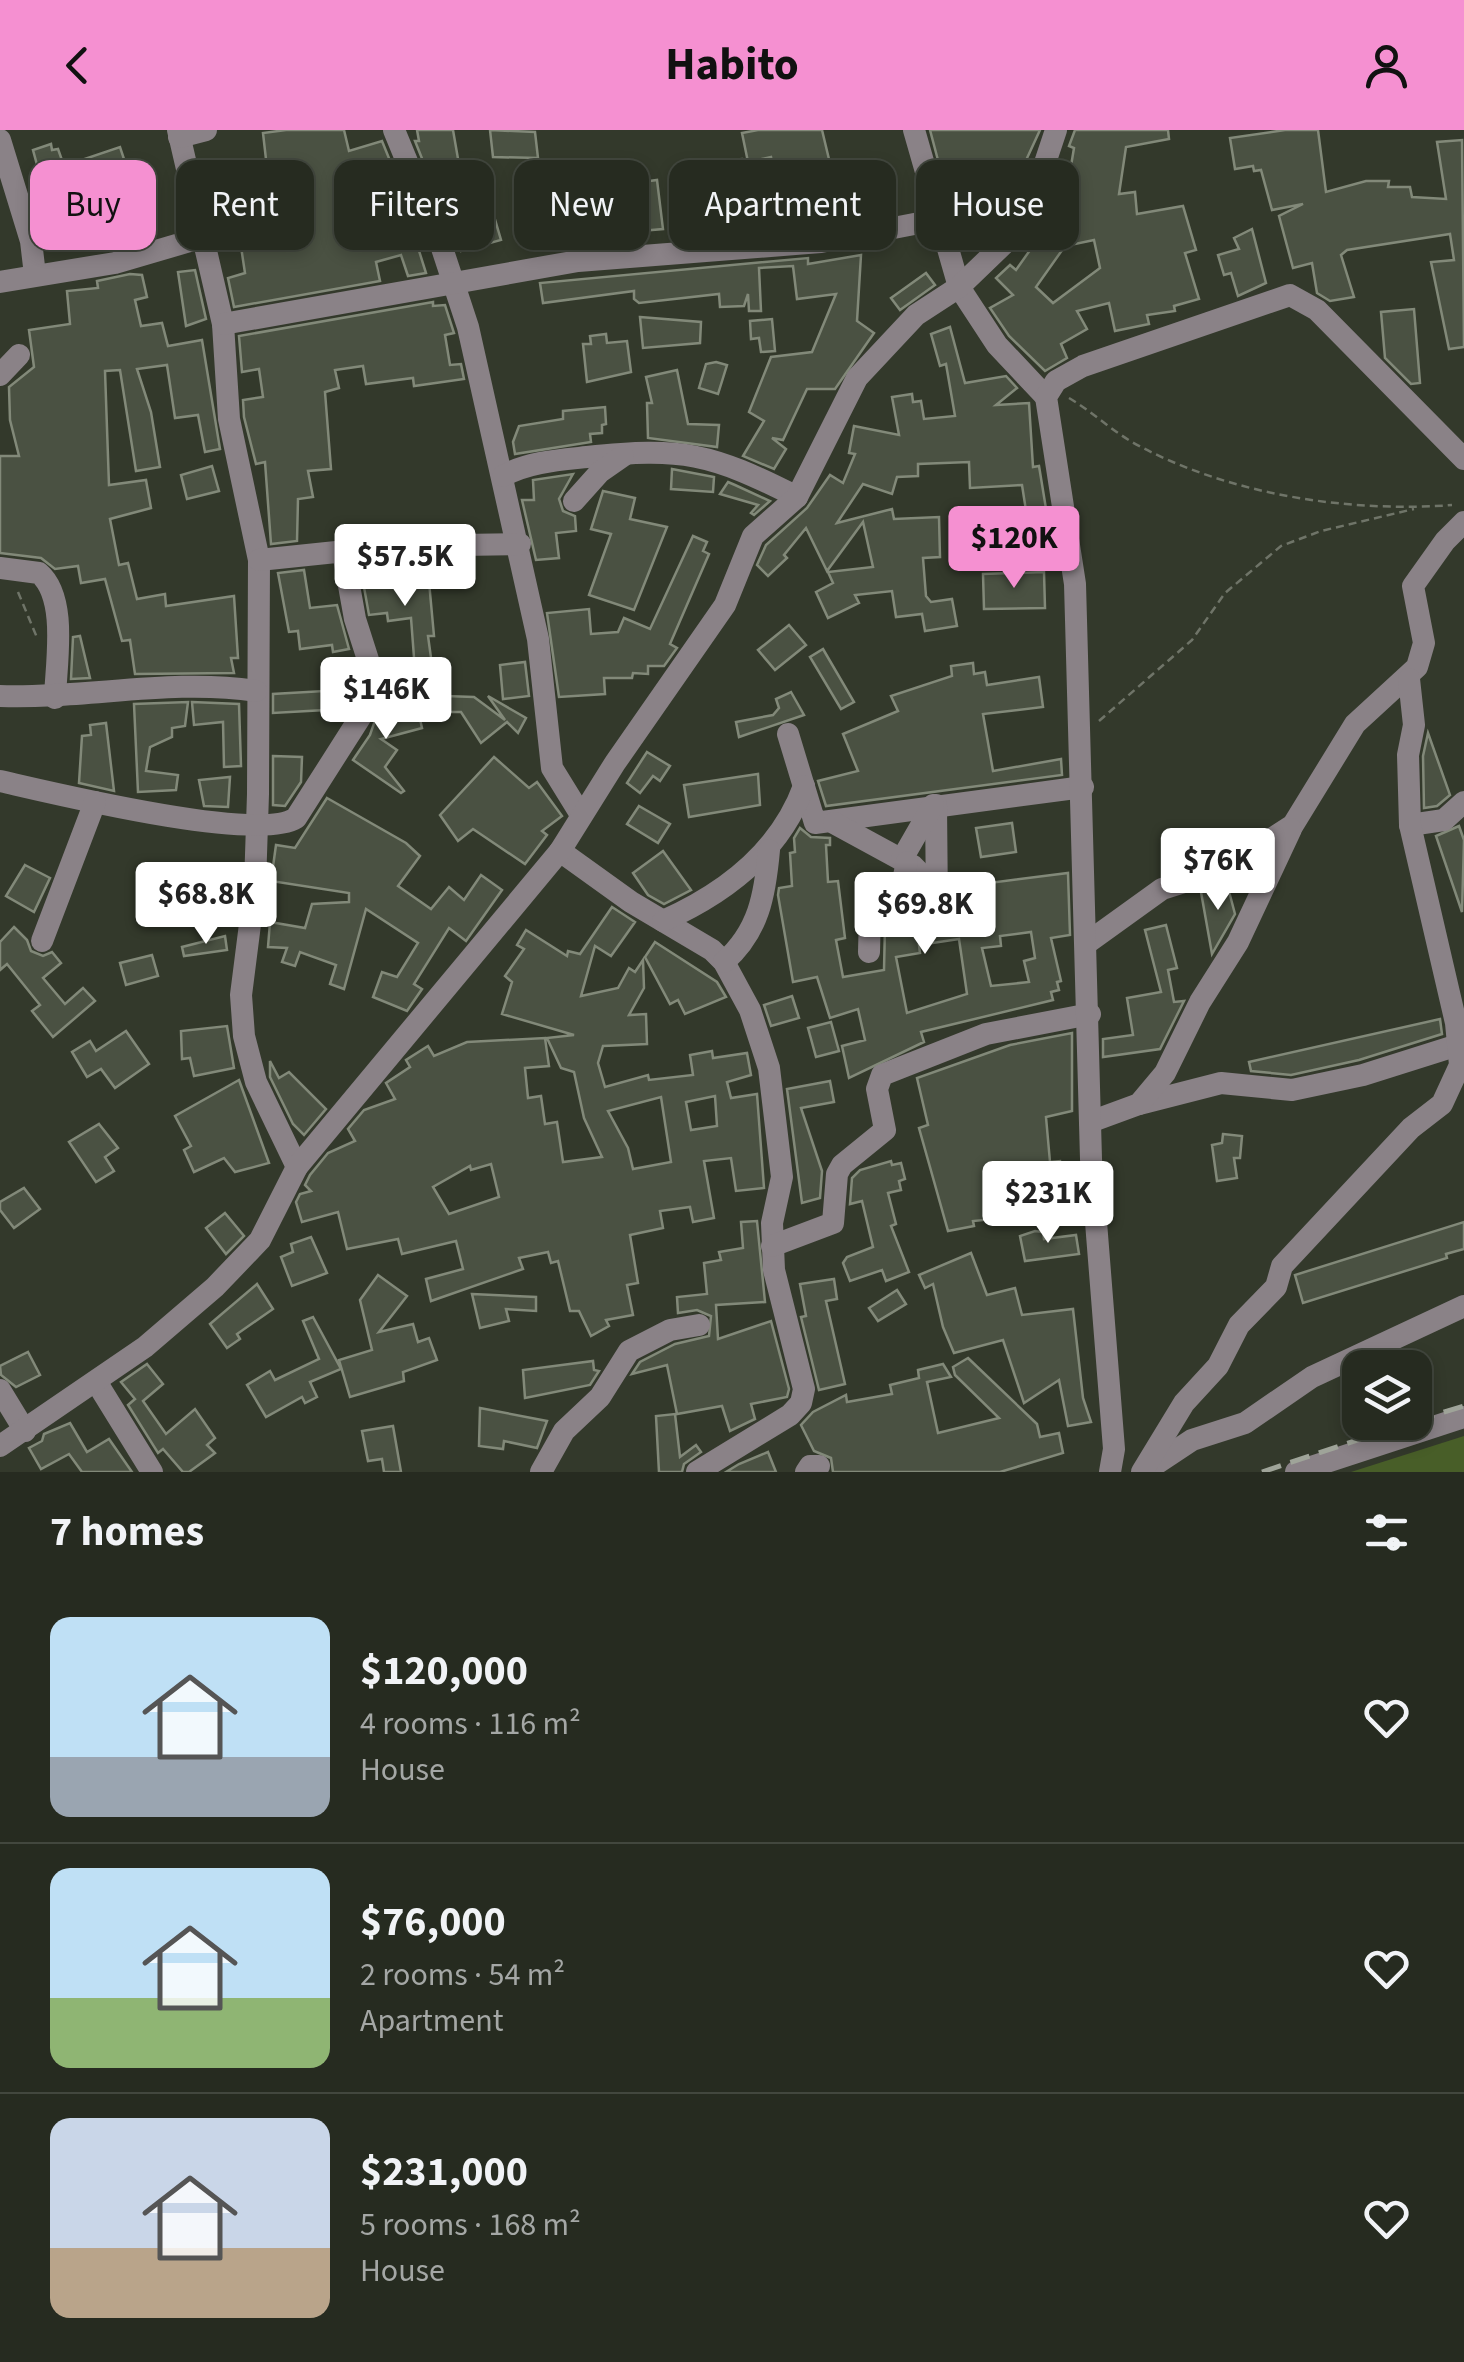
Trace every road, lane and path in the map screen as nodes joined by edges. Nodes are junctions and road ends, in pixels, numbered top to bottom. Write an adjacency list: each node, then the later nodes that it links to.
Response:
1 (206, 130): 5 (street)
2 (394, 130): 15 (street)
3 (914, 130): 8 (street)
4 (1056, 130): 16 (street)
5 (178, 134): 7 (street)
6 (0, 140): 13 (street)
7 (184, 160)
8 (923, 160)
9 (916, 224): 15 (street)
10 (176, 245): 13 (street)
11 (203, 250): 17 (street)
12 (949, 250): 16 (street)
13 (35, 275): 14 (street)
14 (0, 282)
15 (455, 284): 17 (street); 23 (street)
16 (959, 287): 20 (street); 24 (street)
17 (224, 324): 30 (street)
18 (19, 355): 19 (street)
19 (0, 374)
20 (1048, 392): 22 (street); 26 (path); 38 (street)
21 (630, 451): 23 (street); 24 (street); 25 (street)
22 (1464, 459)
23 (503, 476): 28 (street)
24 (797, 497): 45 (street)
25 (574, 501)
26 (1420, 508): 27 (path); 38 (path)
27 (1463, 514): 33 (street)
28 (520, 544): 29 (street); 45 (street)
29 (343, 552): 30 (street); 49 (street)
30 (260, 560): 34 (street)
31 (8, 577): 32 (path); 32 (street)
32 (56, 671): 36 (street)
33 (1409, 680): 47 (street); 48 (street)
34 (256, 691): 36 (street); 49 (street)
35 (0, 696): 36 (street)
36 (54, 698)
37 (788, 734): 40 (street)
38 (1082, 738): 41 (street)
39 (0, 781): 42 (street)
40 (805, 783): 46 (street); 51 (street)
41 (1083, 787): 44 (street); 55 (street)
42 (95, 802): 49 (street); 54 (street)
43 (1464, 802): 47 (street)
44 (934, 805): 46 (street); 52 (street); 52 (street)
45 (580, 814): 50 (street)
46 (834, 824): 52 (street)
47 (1410, 824): 59 (street)
48 (1293, 826): 55 (street); 61 (street)
49 (256, 828): 64 (street)
50 (560, 850): 53 (street); 64 (street)
51 (769, 850): 53 (street); 57 (street)
52 (904, 861): 56 (street)
53 (663, 921): 57 (street)
54 (42, 941)
55 (1087, 944): 58 (street)
56 (870, 952)
57 (724, 962): 65 (street)
58 (1090, 1014): 63 (street); 65 (street)
59 (1458, 1045): 61 (street); 62 (street)
60 (1464, 1090): 62 (street)
61 (1139, 1104): 63 (street)
62 (1442, 1104): 77 (street)
63 (1090, 1122): 76 (street)
64 (296, 1167): 68 (street)
65 (772, 1246): 75 (street)
66 (1464, 1306): 77 (street)
67 (699, 1325): 74 (street)
68 (97, 1383): 71 (street); 73 (street)
69 (0, 1390): 71 (street)
70 (1464, 1417): 78 (street)
71 (26, 1431): 72 (street)
72 (0, 1446)
73 (152, 1472)
74 (541, 1472)
75 (697, 1472)
76 (1110, 1472)
77 (1143, 1472)
78 (1296, 1472)

